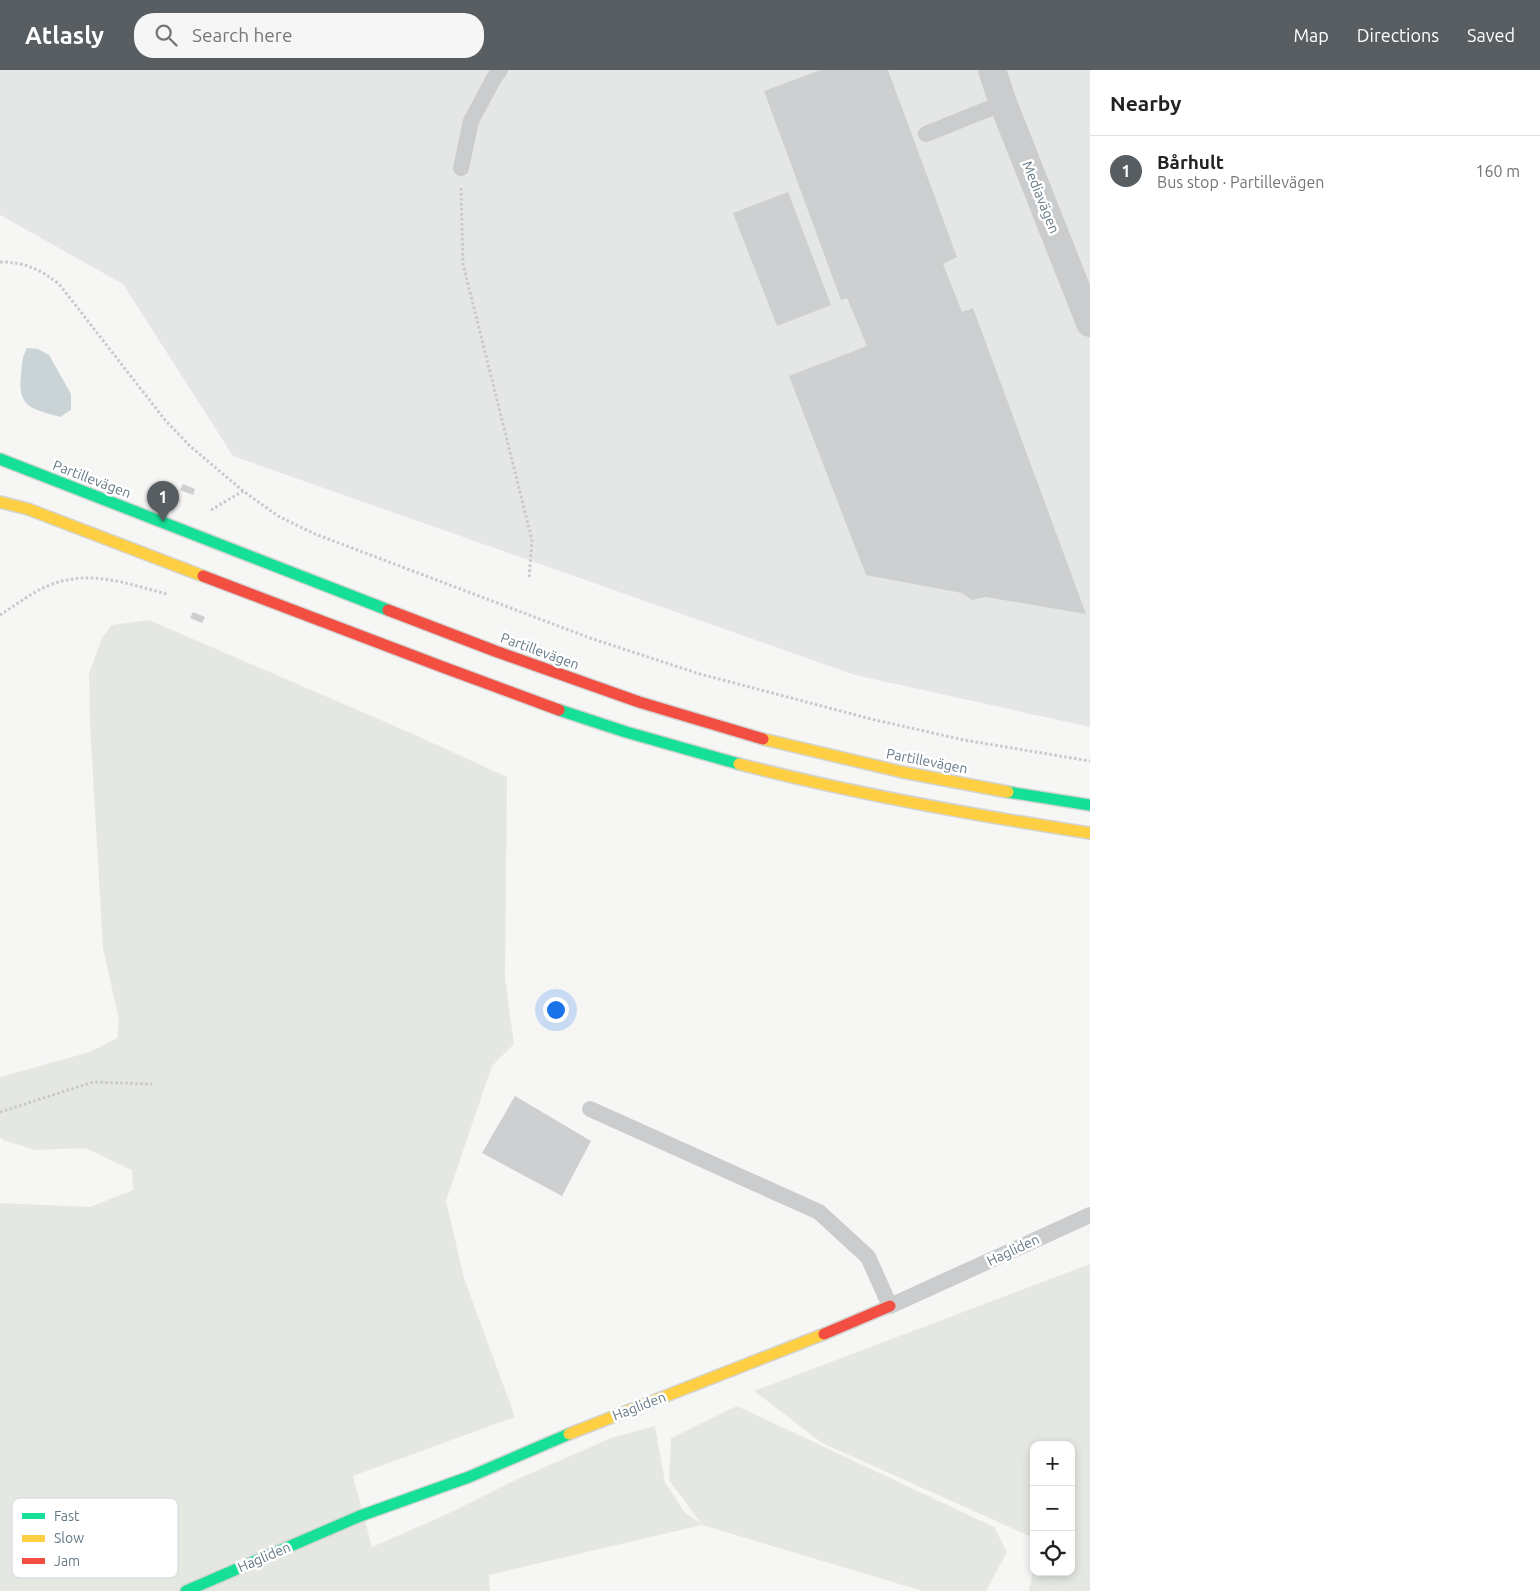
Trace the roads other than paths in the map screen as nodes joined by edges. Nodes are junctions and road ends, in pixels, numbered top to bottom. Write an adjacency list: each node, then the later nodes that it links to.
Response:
1 (500, 70): 5 (lane)
2 (992, 70): 3 (street, Mediavägen)
3 (1003, 103): 4 (lane); 6 (street, Mediavägen)
4 (926, 134)
5 (460, 168)
6 (1084, 289): 7 (street, Mediavägen)
7 (1090, 323)
8 (0, 459): 10 (street, Partillevägen)
9 (0, 502): 11 (street)
10 (1090, 805)
11 (1090, 833)
12 (590, 1109): 14 (lane)
13 (1090, 1214): 14 (lane, Hagliden)
14 (890, 1306): 15 (street, Hagliden)
15 (186, 1591)

